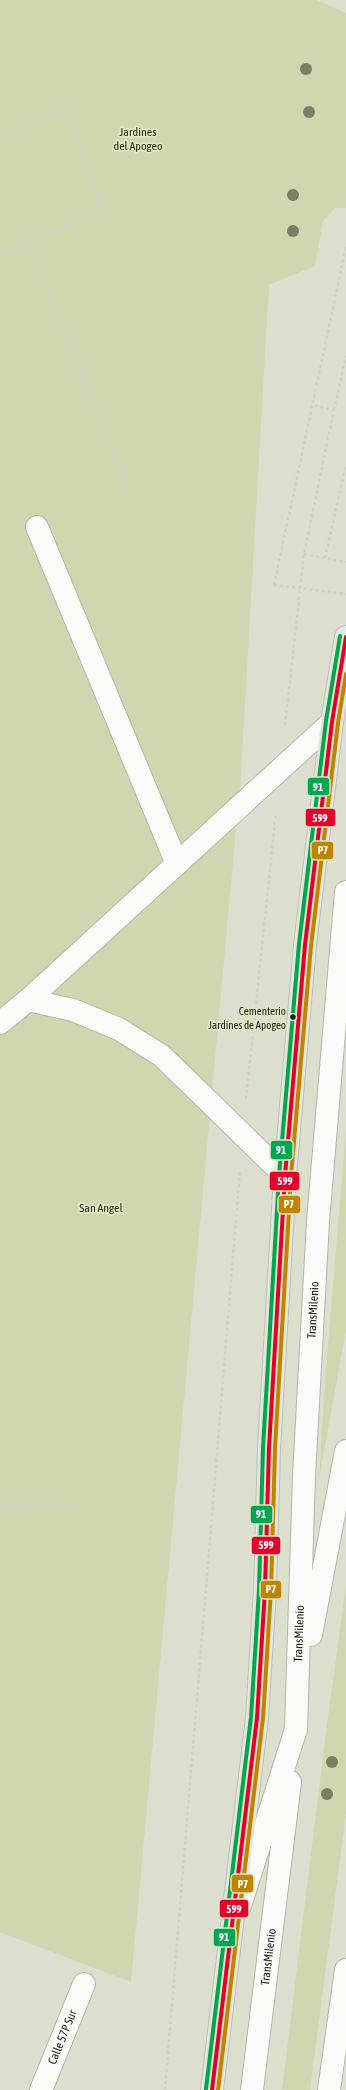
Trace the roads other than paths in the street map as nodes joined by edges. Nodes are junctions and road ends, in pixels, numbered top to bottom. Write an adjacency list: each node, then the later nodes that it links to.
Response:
1 (37, 527): 4 (street)
2 (346, 637): 3 (highway)
3 (332, 722): 4 (street); 8 (highway)
4 (177, 864): 6 (street)
5 (346, 892): 10 (street, TransMilenio)
6 (28, 1000): 7 (street); 8 (street)
7 (0, 1023)
8 (285, 1176): 11 (highway)
9 (346, 1451): 10 (street, TransMilenio)
10 (296, 1728): 11 (street, TransMilenio); 16 (street, TransMilenio)
11 (232, 1932): 15 (highway)
12 (346, 1970): 17 (street)
13 (84, 1984): 14 (street, Calle 57P Sur)
14 (41, 2090)
15 (212, 2090)
16 (252, 2090)
17 (329, 2090)

